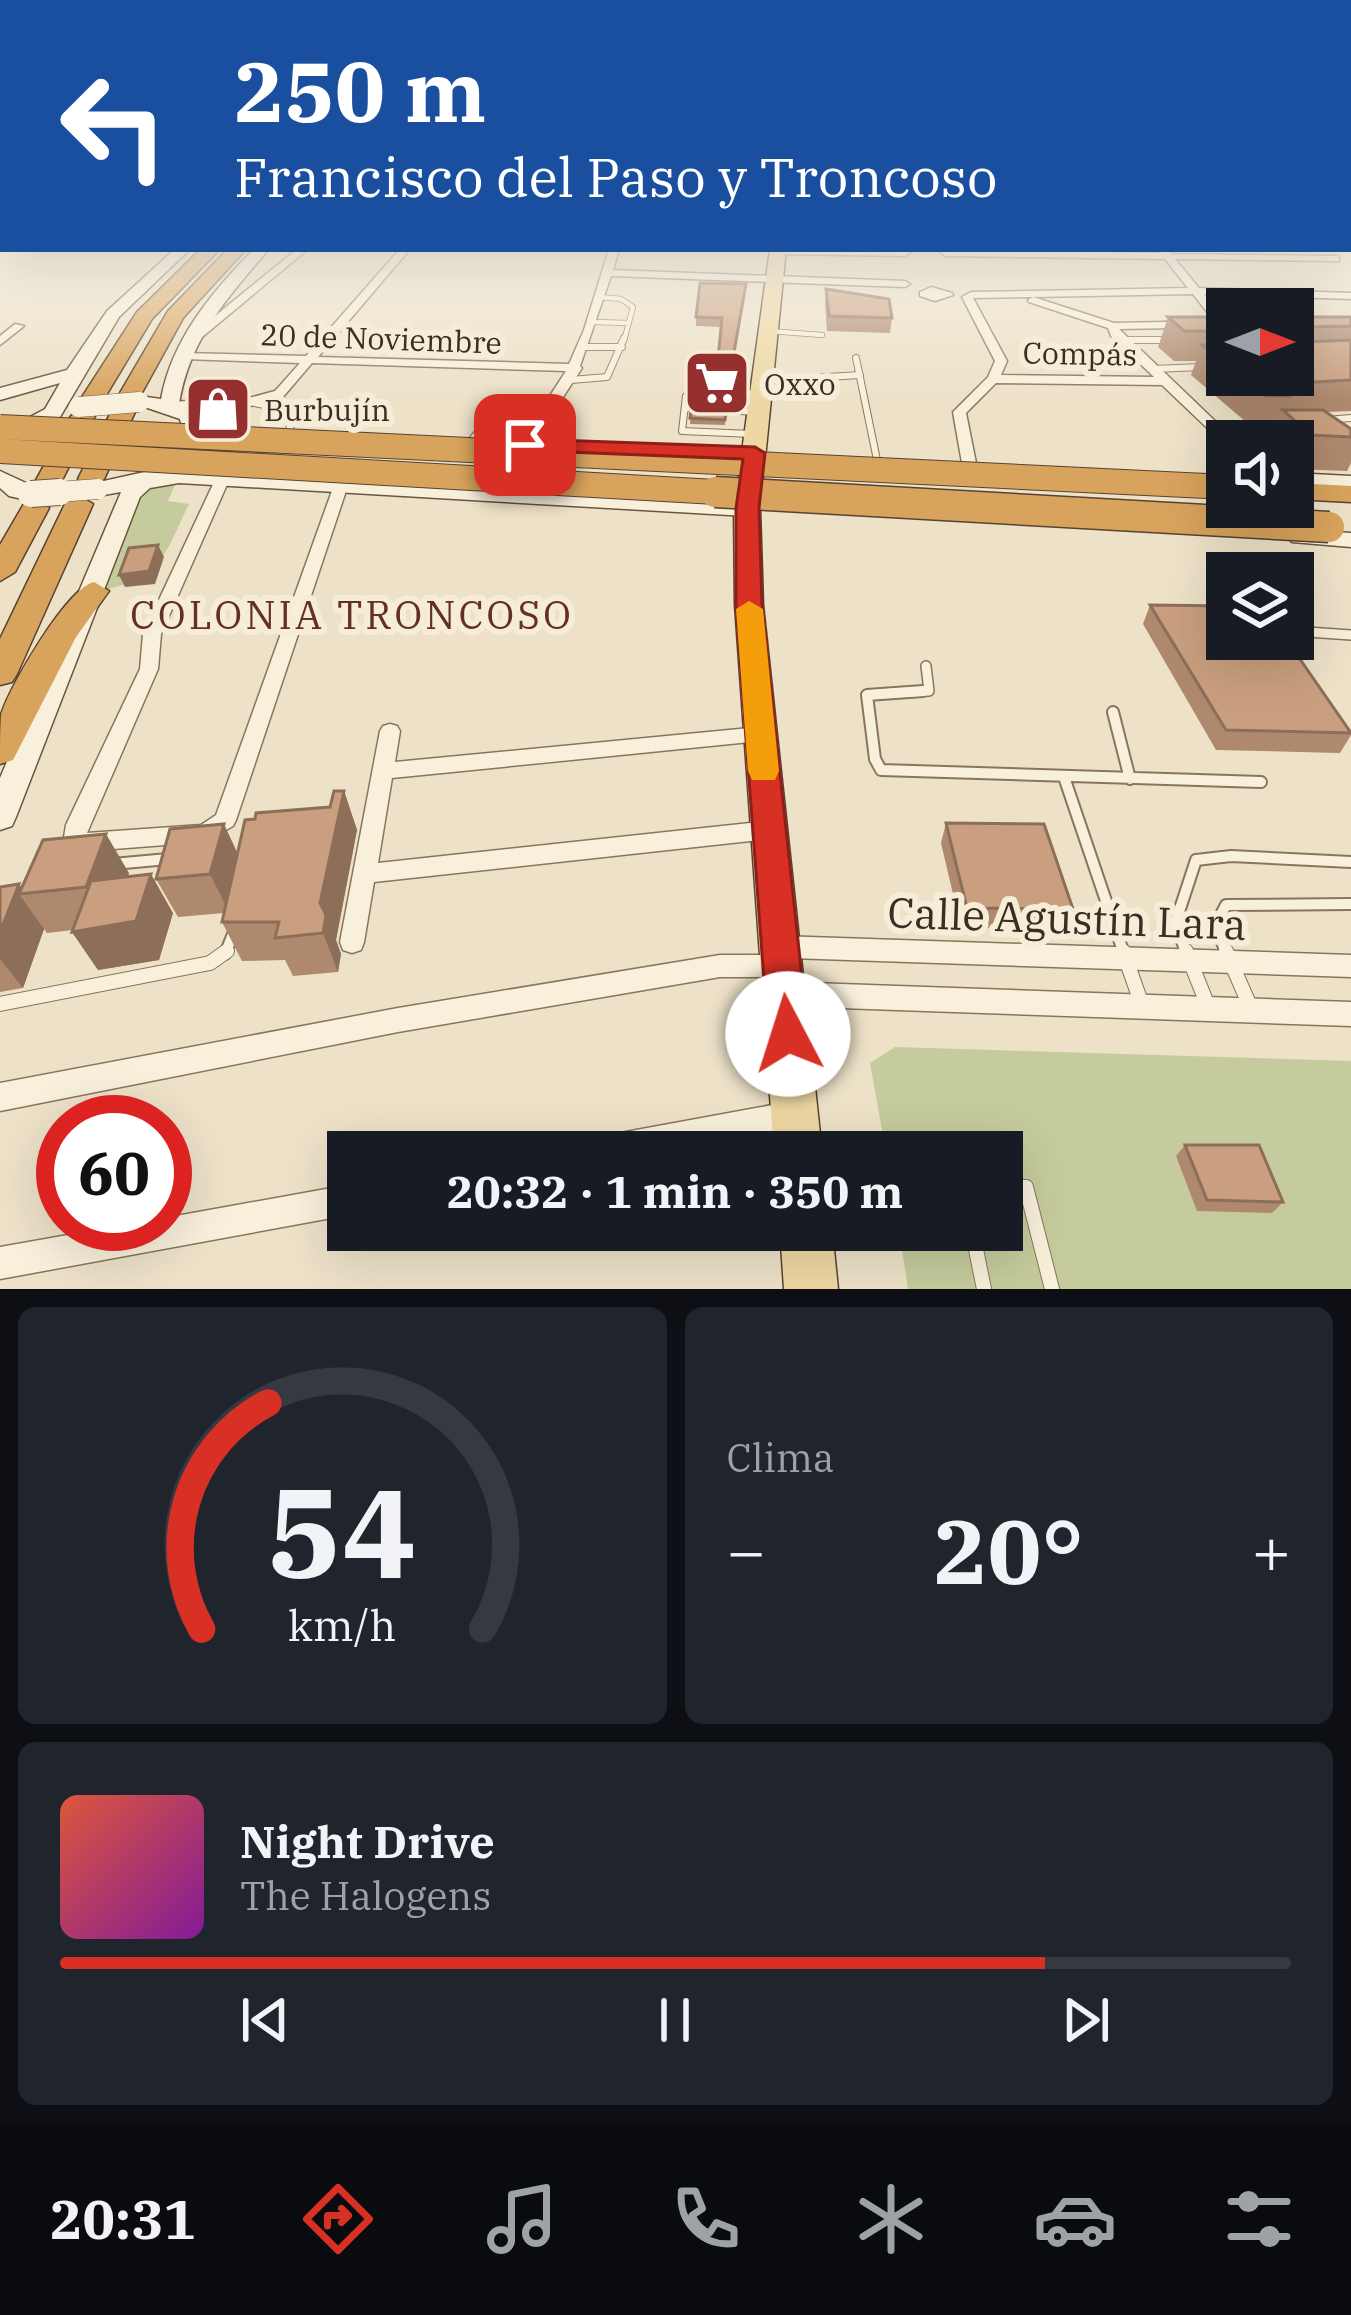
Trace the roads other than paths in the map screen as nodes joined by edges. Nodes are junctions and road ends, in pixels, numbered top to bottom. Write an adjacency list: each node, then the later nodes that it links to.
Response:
1 (147, 282): 28 (main road)
2 (165, 282): 28 (highway)
3 (176, 282): 50 (highway)
4 (206, 282): 46 (highway)
5 (220, 282): 32 (highway)
6 (231, 282): 32 (main road)
7 (263, 282): 32 (street)
8 (376, 282): 36 (street)
9 (604, 282): 19 (street)
10 (776, 282): 26 (main road)
11 (816, 282): 13 (street)
12 (1190, 282): 14 (street)
13 (905, 284)
14 (1197, 291): 16 (street); 18 (street); 20 (street)
15 (972, 295): 16 (street); 17 (street); 42 (street)
16 (1017, 295): 25 (street)
17 (947, 296)
18 (1351, 296)
19 (600, 298): 21 (street); 22 (lane)
20 (1206, 302)
21 (594, 322): 22 (lane); 33 (street)
22 (629, 323): 34 (lane)
23 (1206, 324): 25 (street)
24 (19, 326): 31 (street)
25 (1113, 326): 29 (street)
26 (780, 332): 27 (lane); 45 (main road)
27 (822, 333)
28 (98, 336): 39 (main road)
29 (1122, 340): 30 (lane); 38 (street)
30 (1185, 340)
31 (0, 342)
32 (190, 342): 36 (street, 20 de Noviembre); 49 (main road)
33 (586, 346): 34 (lane); 40 (street)
34 (622, 347): 40 (lane)
35 (856, 358): 41 (lane)
36 (308, 359): 40 (street, 20 de Noviembre); 47 (street)
37 (1206, 367): 38 (lane)
38 (1153, 369): 43 (street)
39 (74, 374): 44 (main road); 52 (main road)
40 (574, 374): 64 (street)
41 (860, 375): 45 (lane); 66 (lane)
42 (993, 379): 43 (street, Compás); 67 (street)
43 (1166, 381): 55 (street)
44 (0, 394)
45 (762, 396): 51 (lane); 51 (lane); 63 (main road)
46 (131, 402): 49 (main road); 50 (main road, bridge); 78 (highway)
47 (250, 402): 49 (street); 59 (lane)
48 (502, 402): 62 (lane)
49 (169, 406): 57 (main road)
50 (85, 407): 52 (main road); 80 (highway)
51 (685, 408): 61 (lane)
52 (53, 413): 53 (main road); 65 (main road)
53 (0, 417)
54 (1351, 418): 56 (lane)
55 (1207, 420)
56 (1314, 421)
57 (194, 424): 59 (main road); 70 (main road)
58 (0, 428): 75 (highway, bridge)
59 (287, 433): 60 (main road)
60 (318, 435): 62 (main road); 72 (main road)
61 (681, 441): 63 (main road); 64 (main road)
62 (470, 442): 64 (main road)
63 (756, 444): 66 (main road); 81 (main road)
64 (525, 445)
65 (0, 448): 83 (highway, bridge)
66 (878, 460): 67 (main road); 82 (main road)
67 (969, 463): 68 (main road)
68 (1206, 475)
69 (222, 479): 70 (main road); 72 (main road); 76 (street)
70 (142, 480): 78 (main road); 85 (main road)
71 (1351, 482): 74 (main road)
72 (284, 484): 76 (main road)
73 (2, 485): 80 (main road)
74 (1314, 485)
75 (1206, 486)
76 (340, 488): 81 (main road)
77 (1314, 489): 79 (highway)
78 (90, 491): 80 (main road, bridge); 89 (highway)
79 (1351, 494)
80 (38, 495): 84 (highway)
81 (748, 508): 82 (main road); 92 (main road)
82 (886, 515): 83 (main road)
83 (1344, 532)
84 (0, 572)
85 (94, 591): 93 (highway); 98 (main road)
86 (1314, 632): 87 (lane)
87 (1351, 635)
88 (926, 666): 95 (lane)
89 (0, 674)
90 (1113, 712): 96 (lane)
91 (390, 731): 94 (street)
92 (760, 734): 94 (street); 99 (main road)
93 (0, 750)
94 (383, 771): 103 (street)
95 (1064, 777): 96 (lane); 107 (lane)
96 (1130, 778): 97 (lane)
97 (1262, 782)
98 (0, 818)
99 (769, 830): 103 (street); 111 (main road)
100 (194, 856): 102 (lane)
101 (1351, 862): 108 (lane)
102 (103, 865)
103 (365, 874): 106 (street)
104 (242, 904): 112 (lane)
105 (1351, 904): 109 (lane)
106 (352, 942)
107 (1125, 958): 108 (street, Calle Agustín Lara); 111 (street, Calle Agustín Lara); 113 (lane)
108 (1190, 961): 109 (street, Calle Agustín Lara); 114 (lane)
109 (1231, 962): 110 (street, Calle Agustín Lara); 115 (lane)
110 (1351, 966)
111 (782, 969): 113 (street); 117 (street); 118 (main road)
112 (0, 1004)
113 (1143, 1007): 114 (street)
114 (1209, 1009): 115 (street)
115 (1252, 1010): 116 (street)
116 (1351, 1014)
117 (0, 1097)
118 (797, 1131)
119 (1023, 1187): 126 (lane)
120 (327, 1204): 123 (street)
121 (808, 1251): 124 (main road)
122 (976, 1251): 125 (lane)
123 (0, 1263)
124 (811, 1289)
125 (984, 1289)
126 (1052, 1289)

